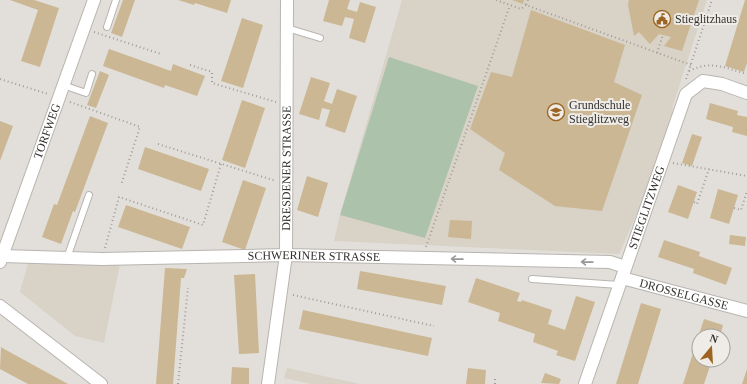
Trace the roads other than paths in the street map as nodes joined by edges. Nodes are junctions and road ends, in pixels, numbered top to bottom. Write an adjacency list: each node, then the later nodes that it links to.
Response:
1 (94, 0): 8 (street, TORFWEG)
2 (116, 0): 4 (lane)
3 (287, 0): 5 (street, DRESDENER STRASSE)
4 (107, 27)
5 (287, 28): 6 (lane); 11 (street, DRESDENER STRASSE)
6 (320, 38)
7 (92, 74): 8 (lane)
8 (63, 85): 13 (street, TORFWEG)
9 (747, 93): 14 (street, STIEGLITZWEG)
10 (89, 195): 12 (lane)
11 (286, 255): 12 (street, SCHWERINER STRASSE); 14 (street, SCHWERINER STRASSE, one-way to 11); 19 (street, DRESDENER STRASSE)
12 (67, 258): 13 (street, SCHWERINER STRASSE)
13 (1, 259)
14 (622, 276): 15 (lane); 17 (street, DROSSELGASSE); 20 (street, STIEGLITZWEG)
15 (532, 278)
16 (0, 306): 18 (street)
17 (747, 311)
18 (101, 384)
19 (268, 384)
20 (585, 384)

